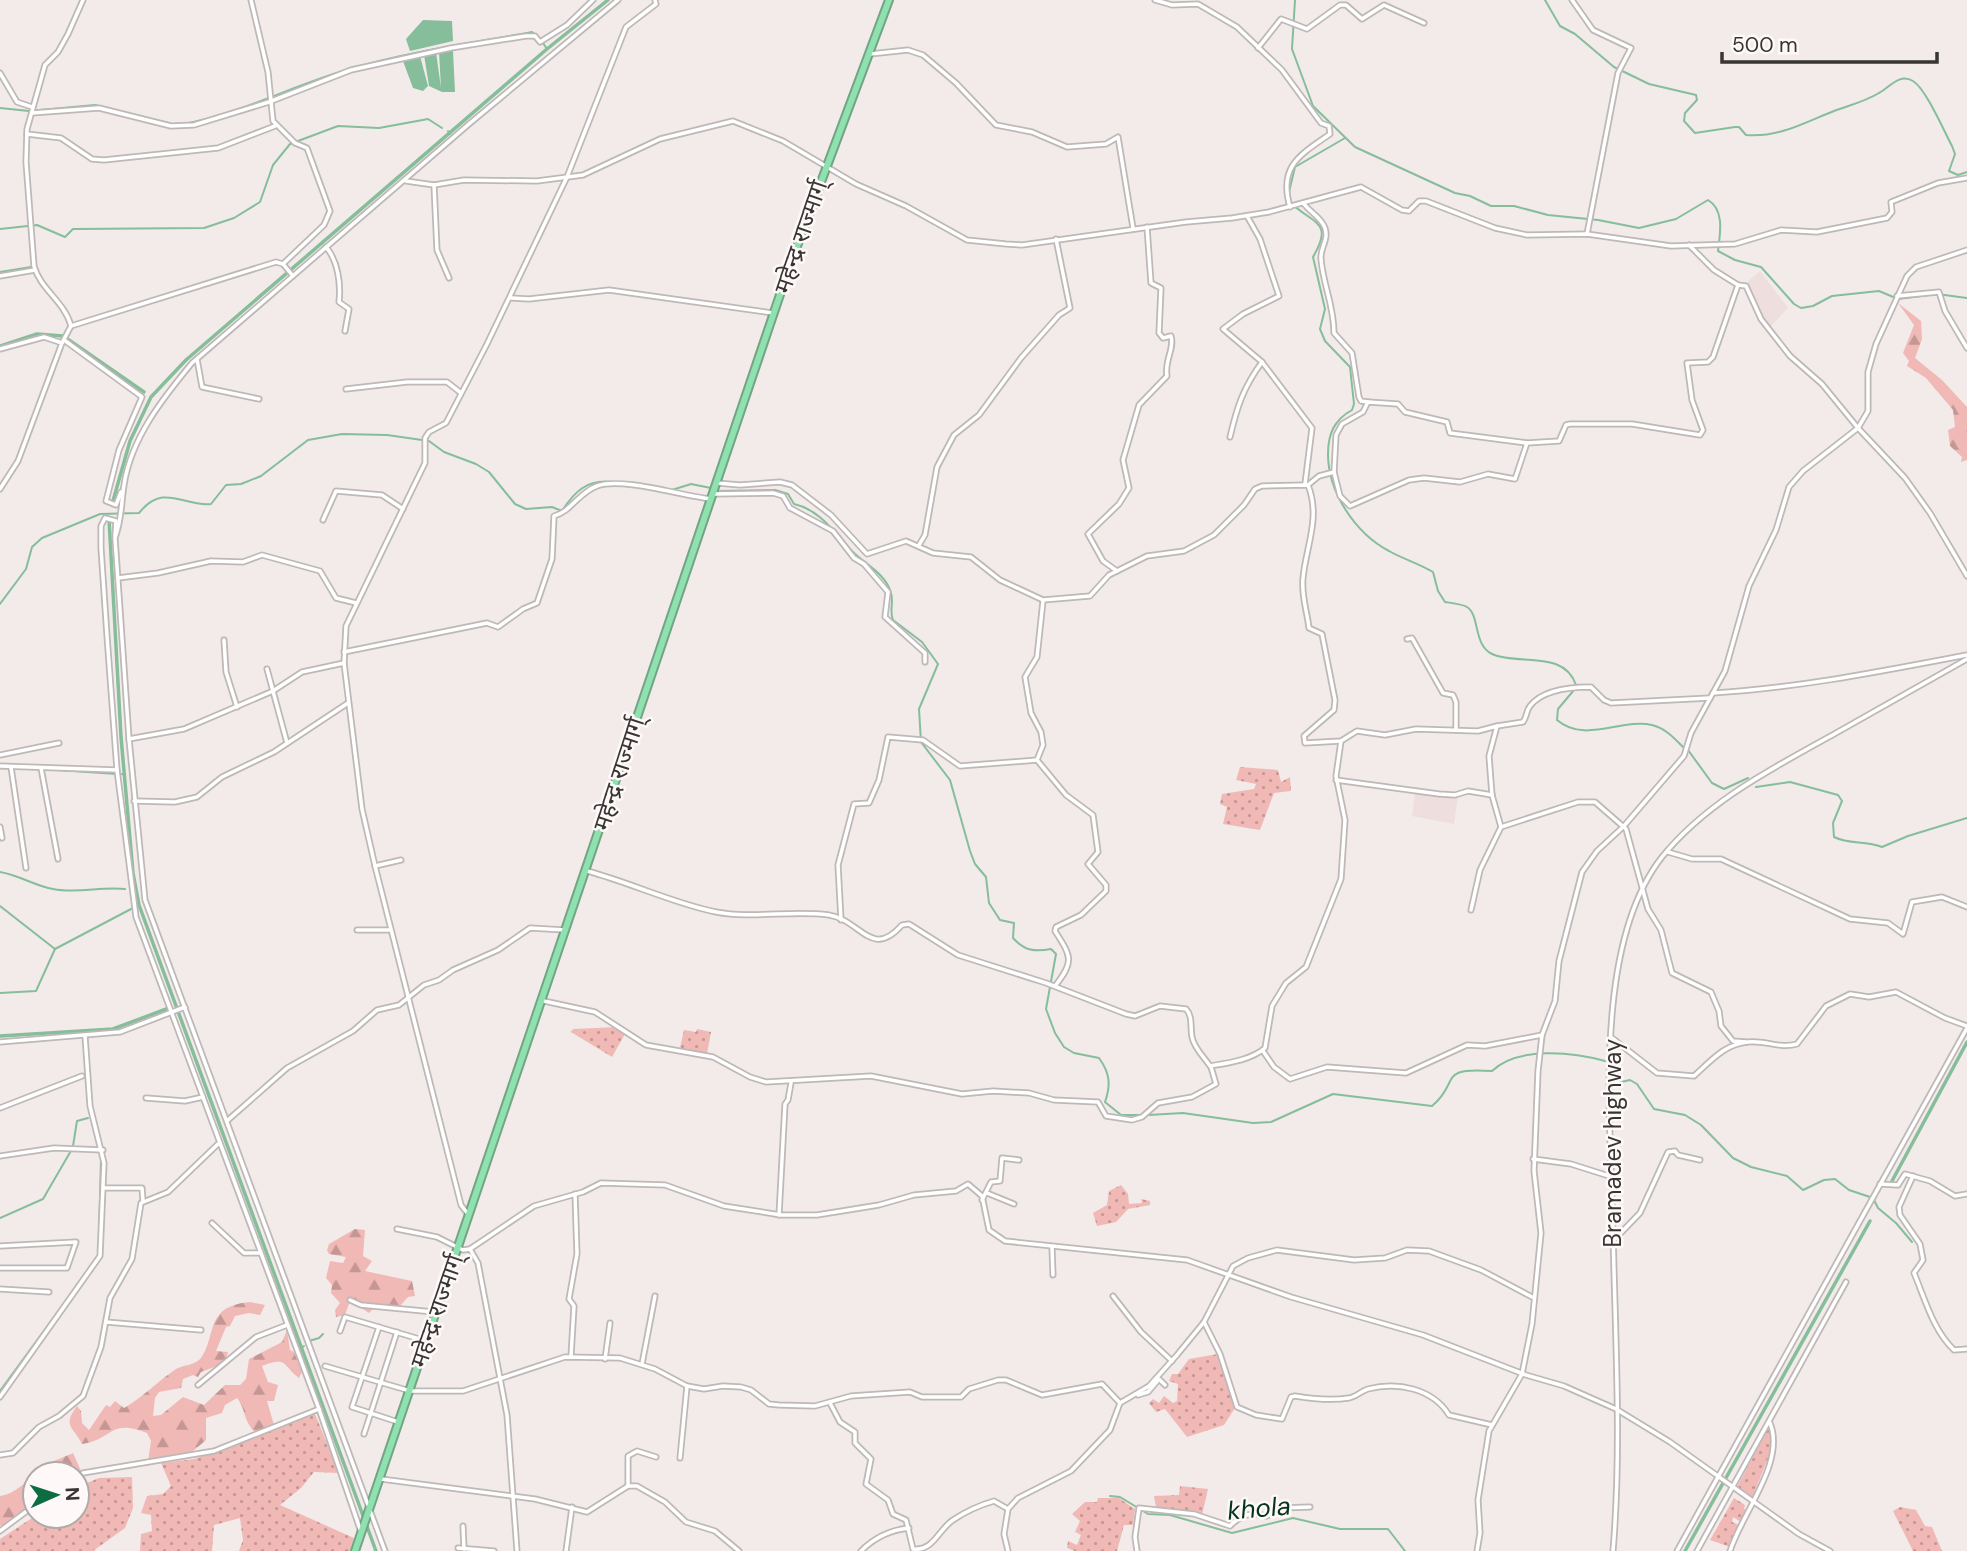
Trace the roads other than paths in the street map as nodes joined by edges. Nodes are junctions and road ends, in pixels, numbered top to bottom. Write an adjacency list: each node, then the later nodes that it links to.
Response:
1 (83, 0): 14 (street)
2 (251, 0): 13 (street)
3 (593, 0): 13 (street)
4 (618, 0): 20 (street)
5 (655, 0): 18 (street)
6 (889, 0): 11 (highway, महेन्द्र राज्मार्ग्)
7 (1155, 0): 10 (street)
8 (1572, 0): 27 (street)
9 (1424, 23): 10 (street)
10 (1258, 48): 23 (street)
11 (870, 54): 17 (highway, महेन्द्र राज्मार्ग्); 26 (street)
12 (0, 73): 14 (street)
13 (269, 100): 14 (street); 15 (street)
14 (32, 112): 16 (street)
15 (275, 126): 16 (street); 32 (street)
16 (27, 134): 33 (street)
17 (826, 165): 18 (street); 28 (street); 40 (highway, महेन्द्र राज्मार्ग्)
18 (567, 177): 21 (street); 38 (street)
19 (1967, 178): 29 (street)
20 (406, 181): 21 (street); 30 (street)
21 (434, 185): 36 (street)
22 (1304, 204): 23 (street); 27 (street); 51 (street)
23 (1290, 207): 24 (street)
24 (1247, 216): 25 (street); 47 (street)
25 (1147, 227): 26 (street); 64 (street)
26 (1133, 229): 28 (street)
27 (1587, 234): 29 (street)
28 (1056, 239): 63 (street)
29 (1689, 244): 37 (street)
30 (326, 247): 34 (street); 42 (street)
31 (1967, 250): 39 (street)
32 (284, 265): 34 (street); 41 (street)
33 (35, 270): 35 (street); 41 (street)
34 (291, 274): 46 (street)
35 (0, 276)
36 (449, 278)
37 (1738, 285): 52 (street); 54 (street)
38 (510, 298): 40 (street); 49 (street)
39 (1896, 298): 44 (street); 52 (street)
40 (775, 314): 59 (highway, महेन्द्र राज्मार्ग्)
41 (71, 326): 43 (street)
42 (345, 331)
43 (63, 341): 45 (street); 57 (street); 58 (street)
44 (1967, 348)
45 (0, 349)
46 (197, 359): 50 (street); 57 (street)
47 (1262, 362): 53 (street); 56 (street)
48 (346, 389): 49 (street)
49 (461, 393): 60 (street)
50 (259, 398)
51 (1368, 402): 54 (street); 55 (street)
52 (1858, 428): 65 (street); 77 (street)
53 (1230, 437)
54 (1527, 443): 55 (street)
55 (1331, 472): 56 (street)
56 (1306, 485): 64 (street); 83 (street)
57 (123, 486): 62 (street)
58 (1, 487)
59 (714, 491): 63 (street); 71 (street); 73 (street); 104 (highway, महेन्द्र राज्मार्ग्)
60 (403, 509): 61 (street); 68 (street)
61 (323, 520)
62 (116, 538): 66 (street); 91 (street)
63 (919, 545): 67 (street)
64 (1117, 571): 67 (street)
65 (1967, 576)
66 (118, 578): 68 (street); 82 (street)
67 (1043, 600): 87 (street)
68 (356, 603): 71 (street)
69 (1407, 639): 81 (street)
70 (224, 640): 79 (street)
71 (344, 652): 74 (street)
72 (1967, 657): 77 (street); 99 (street, Bramadev highway)
73 (925, 662)
74 (344, 663): 76 (street); 78 (street)
75 (267, 669): 76 (street)
76 (273, 691): 79 (street); 85 (street)
77 (1711, 695): 80 (street); 95 (street)
78 (348, 703): 85 (street); 102 (street)
79 (236, 707): 82 (street)
80 (1497, 726): 81 (street); 93 (street)
81 (1455, 730): 83 (street)
82 (129, 739): 94 (street)
83 (1341, 741): 92 (street)
84 (59, 743): 86 (street)
85 (287, 743): 94 (street)
86 (0, 755)
87 (1037, 760): 108 (street); 112 (street)
88 (0, 766): 89 (street)
89 (11, 767): 90 (street); 103 (street)
90 (41, 767): 91 (street); 100 (street)
91 (117, 770): 116 (street)
92 (1336, 780): 93 (street); 123 (street)
93 (1492, 795): 97 (street)
94 (134, 801): 115 (street)
95 (1624, 826): 97 (street); 105 (street); 118 (street)
96 (0, 827): 98 (street)
97 (1501, 827): 107 (street)
98 (2, 838)
99 (1668, 852): 105 (street, Bramadev highway); 106 (street)
100 (58, 859)
101 (401, 860): 102 (street)
102 (375, 866): 110 (street)
103 (26, 868)
104 (587, 871): 108 (street); 111 (highway, महेन्द्र राज्मार्ग्)
105 (1644, 889): 120 (street, Bramadev highway); 121 (street)
106 (1967, 907)
107 (1471, 910)
108 (841, 920): 112 (street)
109 (357, 930): 110 (street)
110 (389, 930): 113 (street)
111 (567, 931): 113 (street); 114 (highway, महेन्द्र राज्मार्ग्)
112 (1055, 986): 124 (street)
113 (407, 999): 130 (street); 148 (street)
114 (544, 1001): 126 (street); 148 (highway, महेन्द्र राज्मार्ग्)
115 (183, 1007): 116 (street); 130 (street)
116 (172, 1012): 119 (street); 127 (street)
117 (1967, 1027): 121 (street); 139 (street)
118 (1542, 1035): 123 (street); 134 (street)
119 (83, 1036): 122 (street); 132 (street)
120 (1612, 1038): 121 (street); 138 (street, Bramadev highway)
121 (1746, 1041)
122 (0, 1042)
123 (1263, 1051): 124 (street)
124 (1210, 1066): 126 (street)
125 (82, 1076): 129 (street)
126 (791, 1083): 147 (street)
127 (203, 1097): 128 (street); 131 (street)
128 (146, 1098)
129 (0, 1108)
130 (227, 1121): 215 (street)
131 (219, 1143): 145 (street); 156 (street)
132 (101, 1150): 133 (street); 140 (street)
133 (0, 1156)
134 (1534, 1159): 138 (street); 165 (street)
135 (1019, 1160): 141 (street)
136 (1700, 1160): 151 (street)
137 (1913, 1176): 139 (street); 143 (street); 177 (street)
138 (1612, 1177): 151 (street, Bramadev highway)
139 (1880, 1184): 206 (street)
140 (103, 1188): 145 (street); 191 (street)
141 (986, 1193): 144 (street); 146 (street)
142 (575, 1194): 147 (street); 155 (street); 178 (street)
143 (1967, 1194)
144 (982, 1200): 147 (street); 154 (street)
145 (143, 1201): 168 (street)
146 (1014, 1204)
147 (779, 1214)
148 (470, 1216): 153 (highway, महेन्द्र राज्मार्ग्)
149 (212, 1223): 156 (street)
150 (397, 1229): 153 (street)
151 (1613, 1241): 196 (street, Bramadev highway)
152 (0, 1246): 157 (street)
153 (459, 1247): 155 (street); 167 (highway, महेन्द्र राज्मार्ग्)
154 (1052, 1248): 158 (street); 159 (street)
155 (470, 1249): 185 (street)
156 (260, 1253): 171 (street)
157 (0, 1268)
158 (1228, 1273): 165 (street); 169 (street); 183 (street)
159 (1053, 1275)
160 (1846, 1282): 199 (street)
161 (0, 1289): 162 (street)
162 (50, 1292)
163 (655, 1296): 181 (street)
164 (1112, 1296): 180 (street)
165 (1533, 1298): 183 (street)
166 (350, 1300): 167 (street)
167 (436, 1312): 176 (highway, महेन्द्र राज्मार्ग्)
168 (106, 1322): 173 (street); 202 (street)
169 (1204, 1322): 180 (street); 200 (street)
170 (610, 1323): 179 (street)
171 (287, 1325): 187 (street); 195 (street)
172 (379, 1327): 174 (street); 175 (street); 184 (street)
173 (201, 1330)
174 (341, 1331)
175 (397, 1332): 176 (street); 186 (street)
176 (426, 1340): 190 (highway, महेन्द्र राज्मार्ग्)
177 (1967, 1349)
178 (571, 1356): 179 (street); 185 (street)
179 (605, 1359): 181 (street)
180 (1172, 1361): 192 (street)
181 (642, 1364): 189 (street)
182 (325, 1366): 184 (street)
183 (1522, 1374): 196 (street); 200 (street)
184 (362, 1376): 186 (street); 197 (street)
185 (501, 1379): 190 (street); 210 (street)
186 (381, 1382): 190 (street); 197 (street)
187 (198, 1385)
188 (1166, 1385): 192 (street)
189 (687, 1386): 193 (street); 204 (street)
190 (410, 1391): 198 (highway, महेन्द्र राज्मार्ग्)
191 (0, 1397)
192 (1130, 1399): 194 (street)
193 (830, 1403): 194 (street); 218 (street)
194 (1120, 1403): 214 (street)
195 (319, 1409): 205 (street); 220 (street)
196 (1616, 1409): 206 (street); 234 (street, Bramadev highway)
197 (369, 1413): 198 (street); 201 (street)
198 (398, 1422): 207 (highway, महेन्द्र राज्मार्ग्)
199 (1770, 1423): 209 (street); 211 (street)
200 (1493, 1425): 233 (street)
201 (364, 1434)
202 (0, 1455)
203 (656, 1457): 208 (street)
204 (680, 1458)
205 (91, 1472)
206 (1720, 1477): 209 (street); 235 (street)
207 (379, 1479): 210 (street); 215 (highway, महेन्द्र राज्मार्ग्)
208 (628, 1486): 212 (street); 229 (street)
209 (1733, 1486): 211 (street); 236 (street)
210 (514, 1496): 212 (street); 227 (street)
211 (1752, 1501): 223 (street); 237 (street)
212 (572, 1507): 228 (street)
213 (1310, 1507): 232 (street)
214 (1008, 1509): 218 (street); 231 (street)
215 (369, 1511): 220 (highway, महेन्द्र राज्मार्ग्); 225 (street)
216 (21, 1515): 219 (street)
217 (463, 1526): 222 (street)
218 (909, 1528): 230 (street)
219 (0, 1531)
220 (362, 1532): 224 (highway, महेन्द्र राज्मार्ग्)
221 (457, 1548): 222 (street)
222 (464, 1549): 226 (street)
223 (1821, 1549): 238 (street)
224 (355, 1551)
225 (385, 1551)
226 (494, 1551)
227 (517, 1551)
228 (566, 1551)
229 (738, 1551)
230 (861, 1551)
231 (1008, 1551)
232 (1137, 1551)
233 (1477, 1551)
234 (1613, 1551)
235 (1677, 1551)
236 (1697, 1551)
237 (1730, 1551)
238 (1830, 1551)

